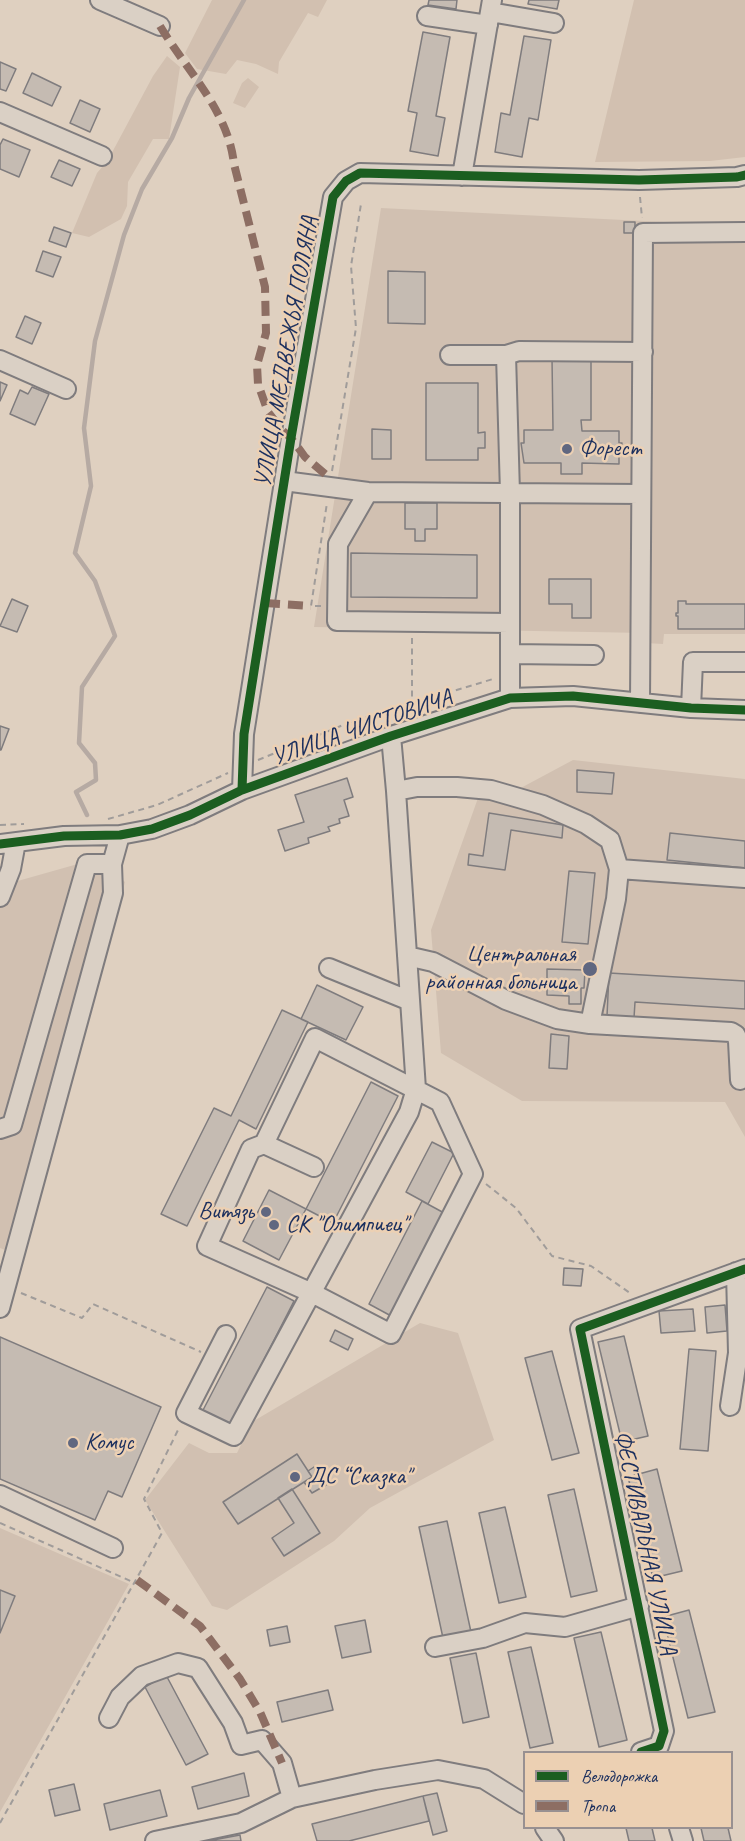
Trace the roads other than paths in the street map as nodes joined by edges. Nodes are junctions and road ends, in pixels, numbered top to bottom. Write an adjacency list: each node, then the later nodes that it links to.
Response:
1 (100, 0): 5 (street)
2 (490, 12): 3 (street); 4 (street); 9 (street)
3 (427, 16)
4 (554, 23)
5 (160, 26)
6 (0, 112): 7 (street)
7 (102, 156)
8 (745, 175): 9 (street, УЛИЦА МЕДВЕЖЬЯ ПОЛЯНА)
9 (462, 176): 16 (street, УЛИЦА МЕДВЕЖЬЯ ПОЛЯНА)
10 (745, 232): 11 (street)
11 (643, 352): 13 (street); 19 (street)
12 (450, 355): 13 (street)
13 (506, 355): 18 (street)
14 (0, 360): 15 (street)
15 (66, 389)
16 (284, 481): 17 (street); 29 (street, УЛИЦА МЕДВЕЖЬЯ ПОЛЯНА)
17 (368, 492): 18 (street); 20 (street)
18 (510, 493): 19 (street); 20 (street)
19 (642, 494): 25 (street)
20 (509, 623): 21 (street)
21 (510, 654): 22 (street); 24 (street)
22 (594, 655)
23 (745, 662): 26 (street)
24 (510, 698): 25 (street, УЛИЦА ЧИСТОВИЧА); 28 (street, УЛИЦА ЧИСТОВИЧА)
25 (640, 703): 26 (street, УЛИЦА ЧИСТОВИЧА)
26 (692, 708): 27 (street, УЛИЦА ЧИСТОВИЧА)
27 (745, 710)
28 (391, 736): 29 (street, УЛИЦА ЧИСТОВИЧА); 30 (street)
29 (242, 790): 31 (street, УЛИЦА ЧИСТОВИЧА)
30 (396, 791): 34 (street); 37 (street)
31 (120, 835): 32 (street, УЛИЦА ЧИСТОВИЧА); 33 (street)
32 (8, 843): 36 (street)
33 (112, 864): 43 (street); 46 (street)
34 (619, 869): 35 (street); 40 (street)
35 (745, 878)
36 (0, 897)
37 (407, 956): 39 (street); 40 (street)
38 (329, 968): 39 (street)
39 (410, 1001): 42 (street)
40 (590, 1024): 41 (street)
41 (740, 1080)
42 (416, 1089): 44 (street); 48 (street); 48 (street)
43 (0, 1129)
44 (264, 1144): 45 (street); 48 (street)
45 (314, 1167)
46 (6, 1263): 49 (street)
47 (741, 1270): 51 (street); 54 (street, ФЕСТИВАЛЬНАЯ УЛИЦА)
48 (312, 1293): 50 (street)
49 (0, 1308)
50 (226, 1335)
51 (730, 1406)
52 (0, 1496): 53 (street)
53 (113, 1548)
54 (639, 1606): 55 (street); 57 (street, ФЕСТИВАЛЬНАЯ УЛИЦА)
55 (435, 1647)
56 (109, 1718): 58 (street)
57 (659, 1749)
58 (292, 1798): 59 (street); 60 (street)
59 (522, 1800)
60 (155, 1841)

